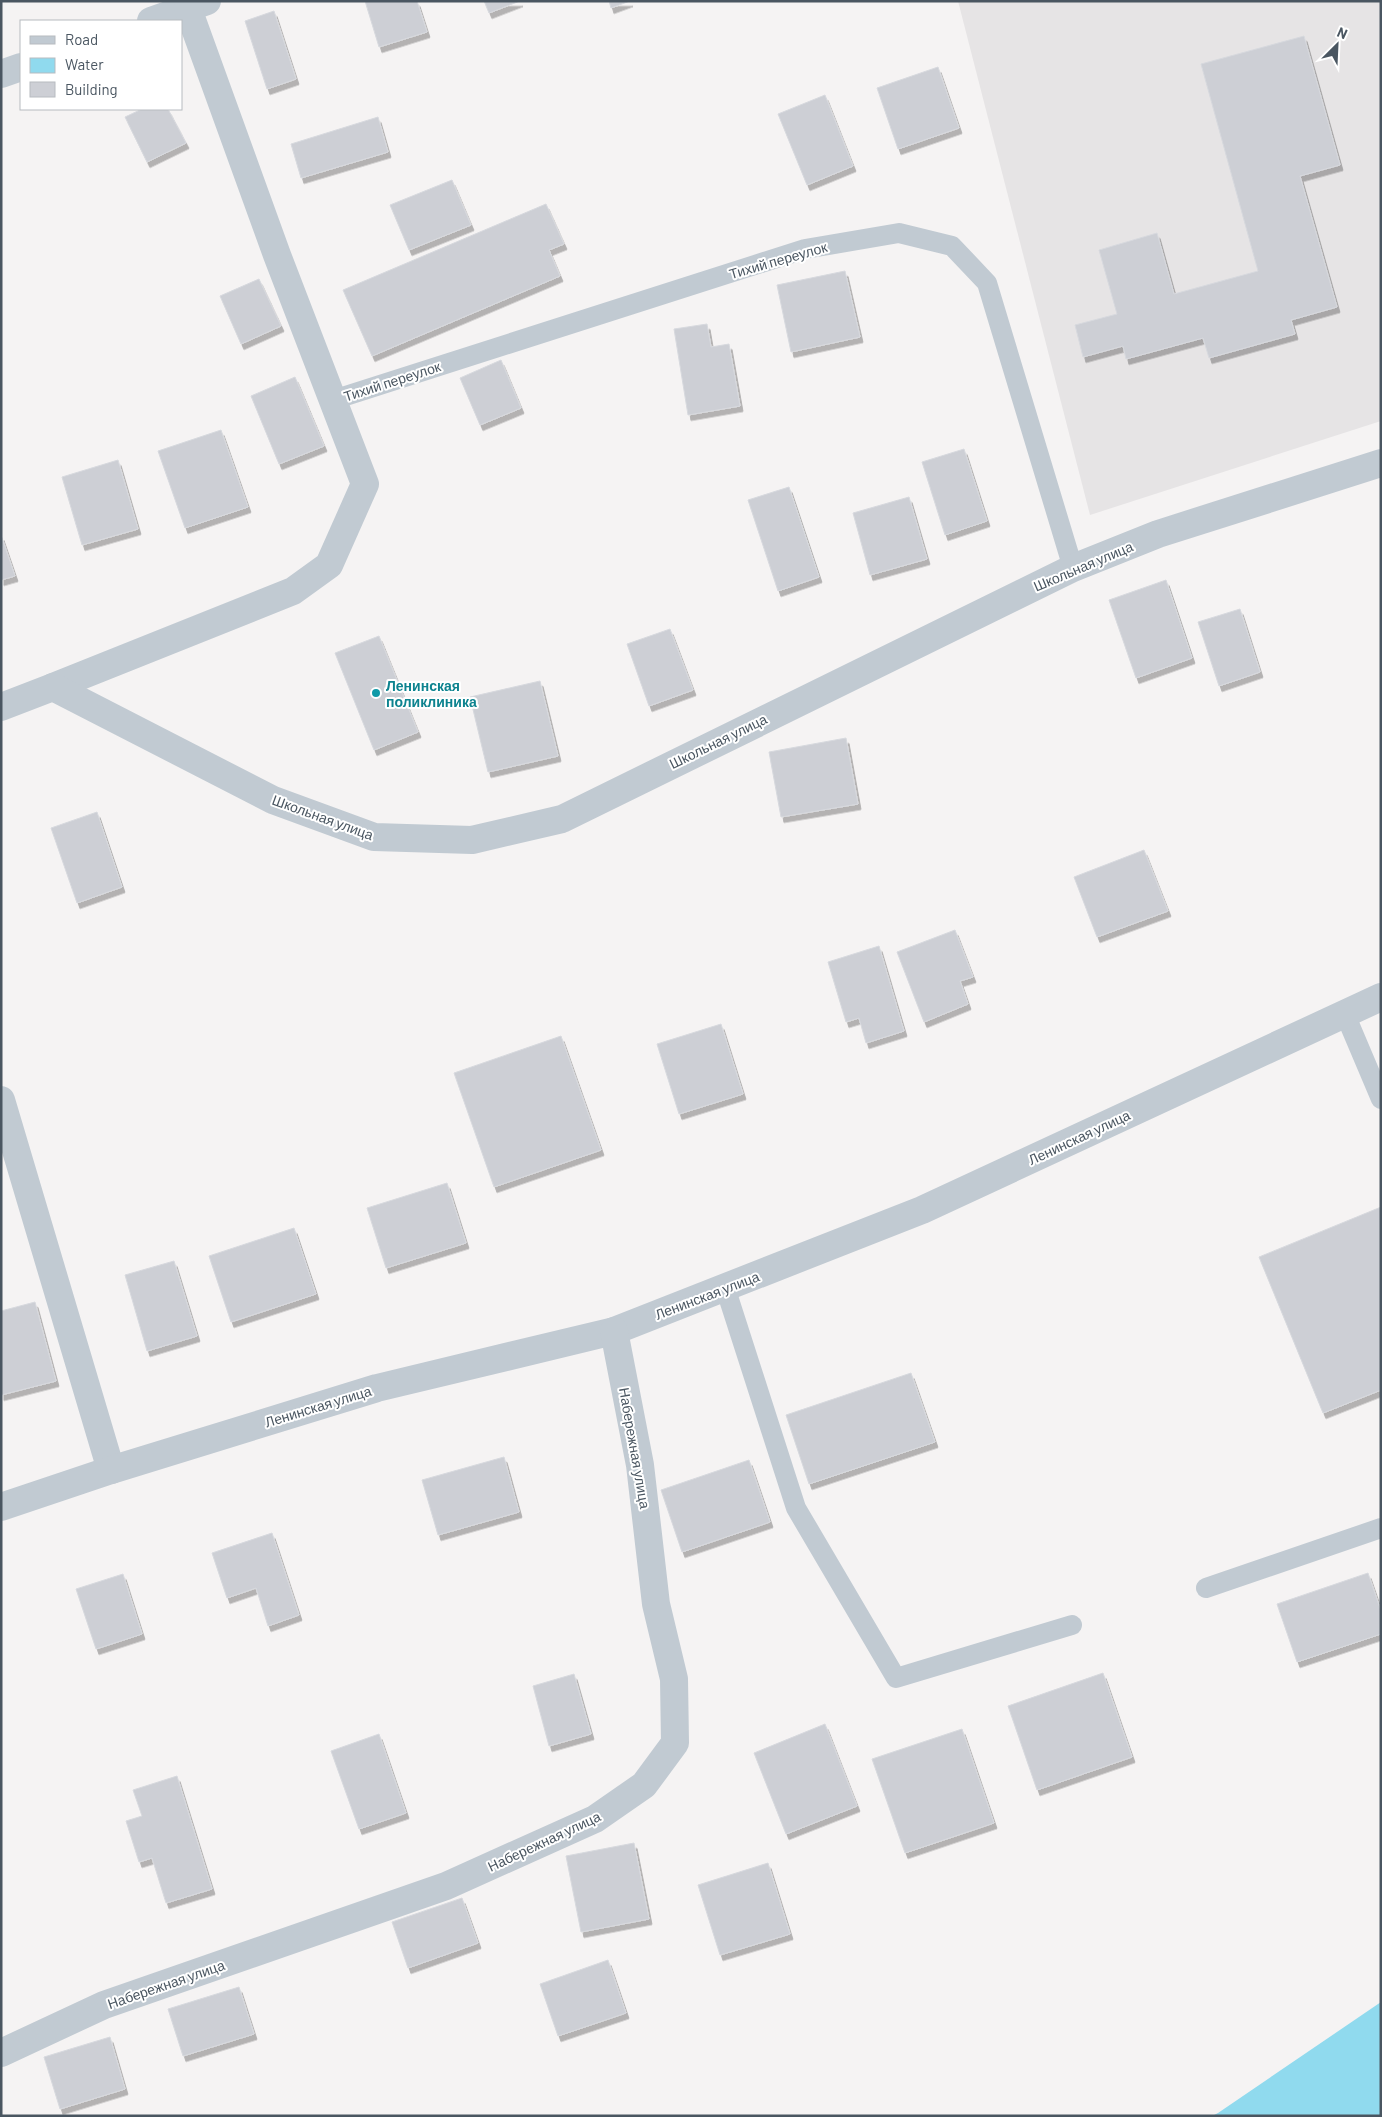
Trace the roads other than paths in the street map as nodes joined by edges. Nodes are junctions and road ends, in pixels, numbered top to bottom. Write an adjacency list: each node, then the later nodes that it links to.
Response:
1 (197, 5): 2 (street); 5 (street)
2 (154, 20)
3 (20, 67): 4 (street)
4 (1, 74)
5 (333, 400): 7 (lane, Тихий переулок); 8 (street)
6 (1381, 463): 7 (street, Школьная улица)
7 (1072, 568): 8 (street, Школьная улица)
8 (53, 687): 9 (street)
9 (1, 707)
10 (1381, 997): 11 (street, Ленинская улица)
11 (1344, 1014): 12 (lane); 14 (street, Ленинская улица)
12 (1381, 1099)
13 (1, 1100): 16 (street)
14 (725, 1287): 15 (street, Ленинская улица); 20 (lane)
15 (614, 1331): 16 (street, Ленинская улица); 21 (street, Набережная улица)
16 (112, 1470): 17 (street, Ленинская улица)
17 (1, 1506)
18 (1381, 1528): 19 (lane)
19 (1206, 1588)
20 (1072, 1625)
21 (1, 2053)

